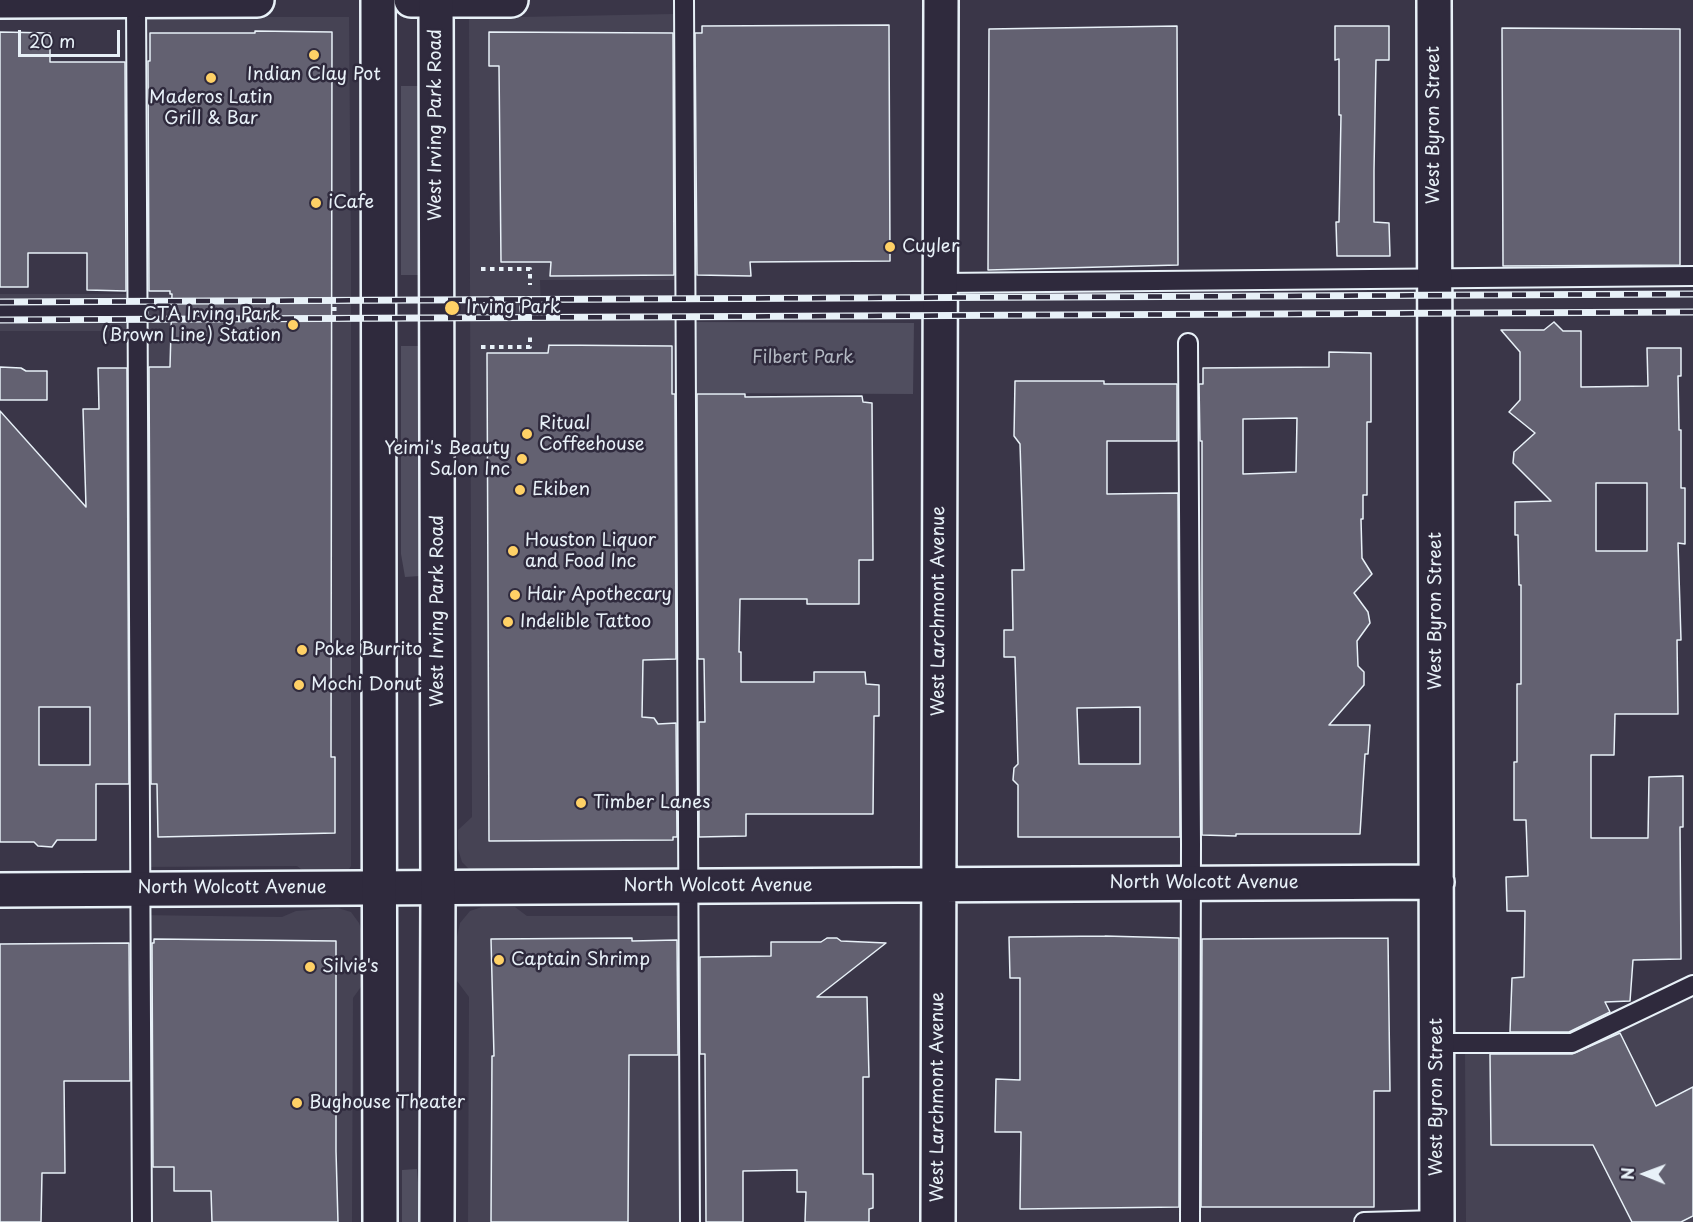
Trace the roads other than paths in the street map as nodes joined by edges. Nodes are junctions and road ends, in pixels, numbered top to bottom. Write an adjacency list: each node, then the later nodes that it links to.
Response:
1 (136, 0): 2 (street); 10 (street); 16 (lane)
2 (257, 0)
3 (378, 0): 24 (street)
4 (411, 0): 5 (street)
5 (436, 0): 6 (street); 23 (street, West Irving Park Road)
6 (511, 0)
7 (684, 0): 14 (lane)
8 (941, 0): 13 (street, West Larchmont Avenue)
9 (1434, 0): 12 (street, West Byron Street)
10 (0, 1)
11 (1693, 276): 12 (lane)
12 (1434, 279): 13 (lane); 19 (street, West Byron Street)
13 (940, 295): 14 (lane); 21 (street, West Larchmont Avenue)
14 (686, 308): 15 (lane); 22 (lane)
15 (530, 309)
16 (138, 311): 17 (lane); 25 (lane)
17 (0, 312)
18 (1188, 343): 20 (lane)
19 (1437, 882): 20 (street, North Wolcott Avenue); 28 (street, West Byron Street)
20 (1191, 883): 21 (street, North Wolcott Avenue); 35 (lane)
21 (938, 885): 22 (street, North Wolcott Avenue); 34 (street, West Larchmont Avenue)
22 (688, 886): 23 (street, North Wolcott Avenue); 33 (lane)
23 (438, 887): 24 (street, North Wolcott Avenue); 32 (street, West Irving Park Road)
24 (379, 888): 25 (street, North Wolcott Avenue); 31 (street)
25 (140, 889): 26 (street, North Wolcott Avenue); 30 (lane)
26 (0, 890)
27 (1693, 985): 28 (lane)
28 (1437, 1044): 29 (street, West Byron Street)
29 (1437, 1221): 36 (lane)
30 (142, 1222)
31 (380, 1222)
32 (437, 1222)
33 (690, 1222)
34 (938, 1222)
35 (1190, 1222)
36 (1364, 1222)

